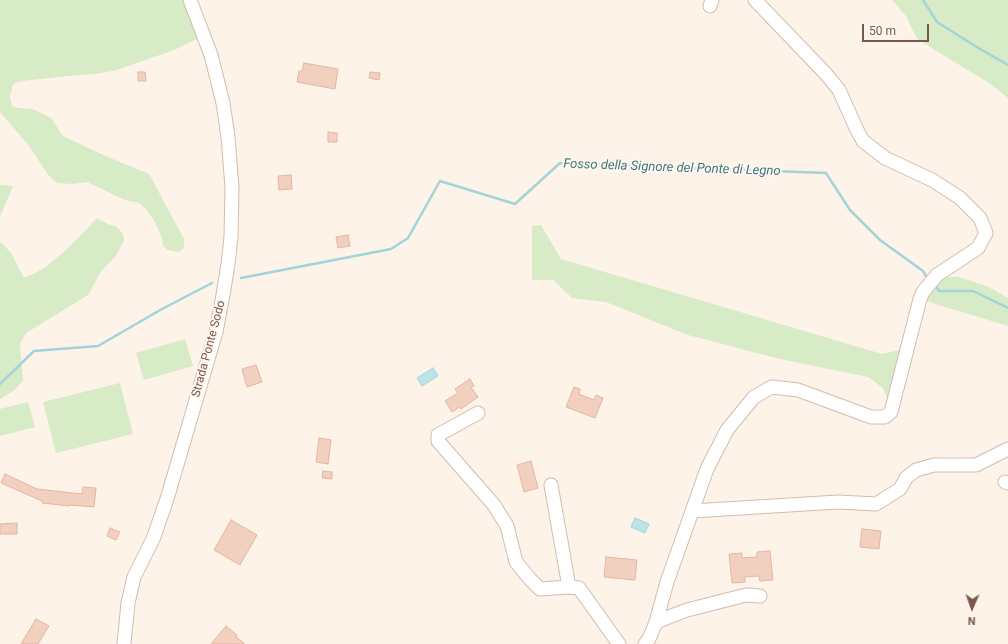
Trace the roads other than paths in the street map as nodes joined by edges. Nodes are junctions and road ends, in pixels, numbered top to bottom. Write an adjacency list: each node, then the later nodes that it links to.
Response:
1 (190, 0): 10 (street, Strada Ponte Sodo)
2 (755, 0): 6 (street)
3 (478, 413): 7 (street)
4 (1008, 449): 6 (street)
5 (552, 485): 7 (street)
6 (692, 511): 9 (street)
7 (569, 587): 11 (street)
8 (760, 596): 9 (street)
9 (656, 622): 12 (street)
10 (124, 644)
11 (619, 644)
12 (645, 644)

